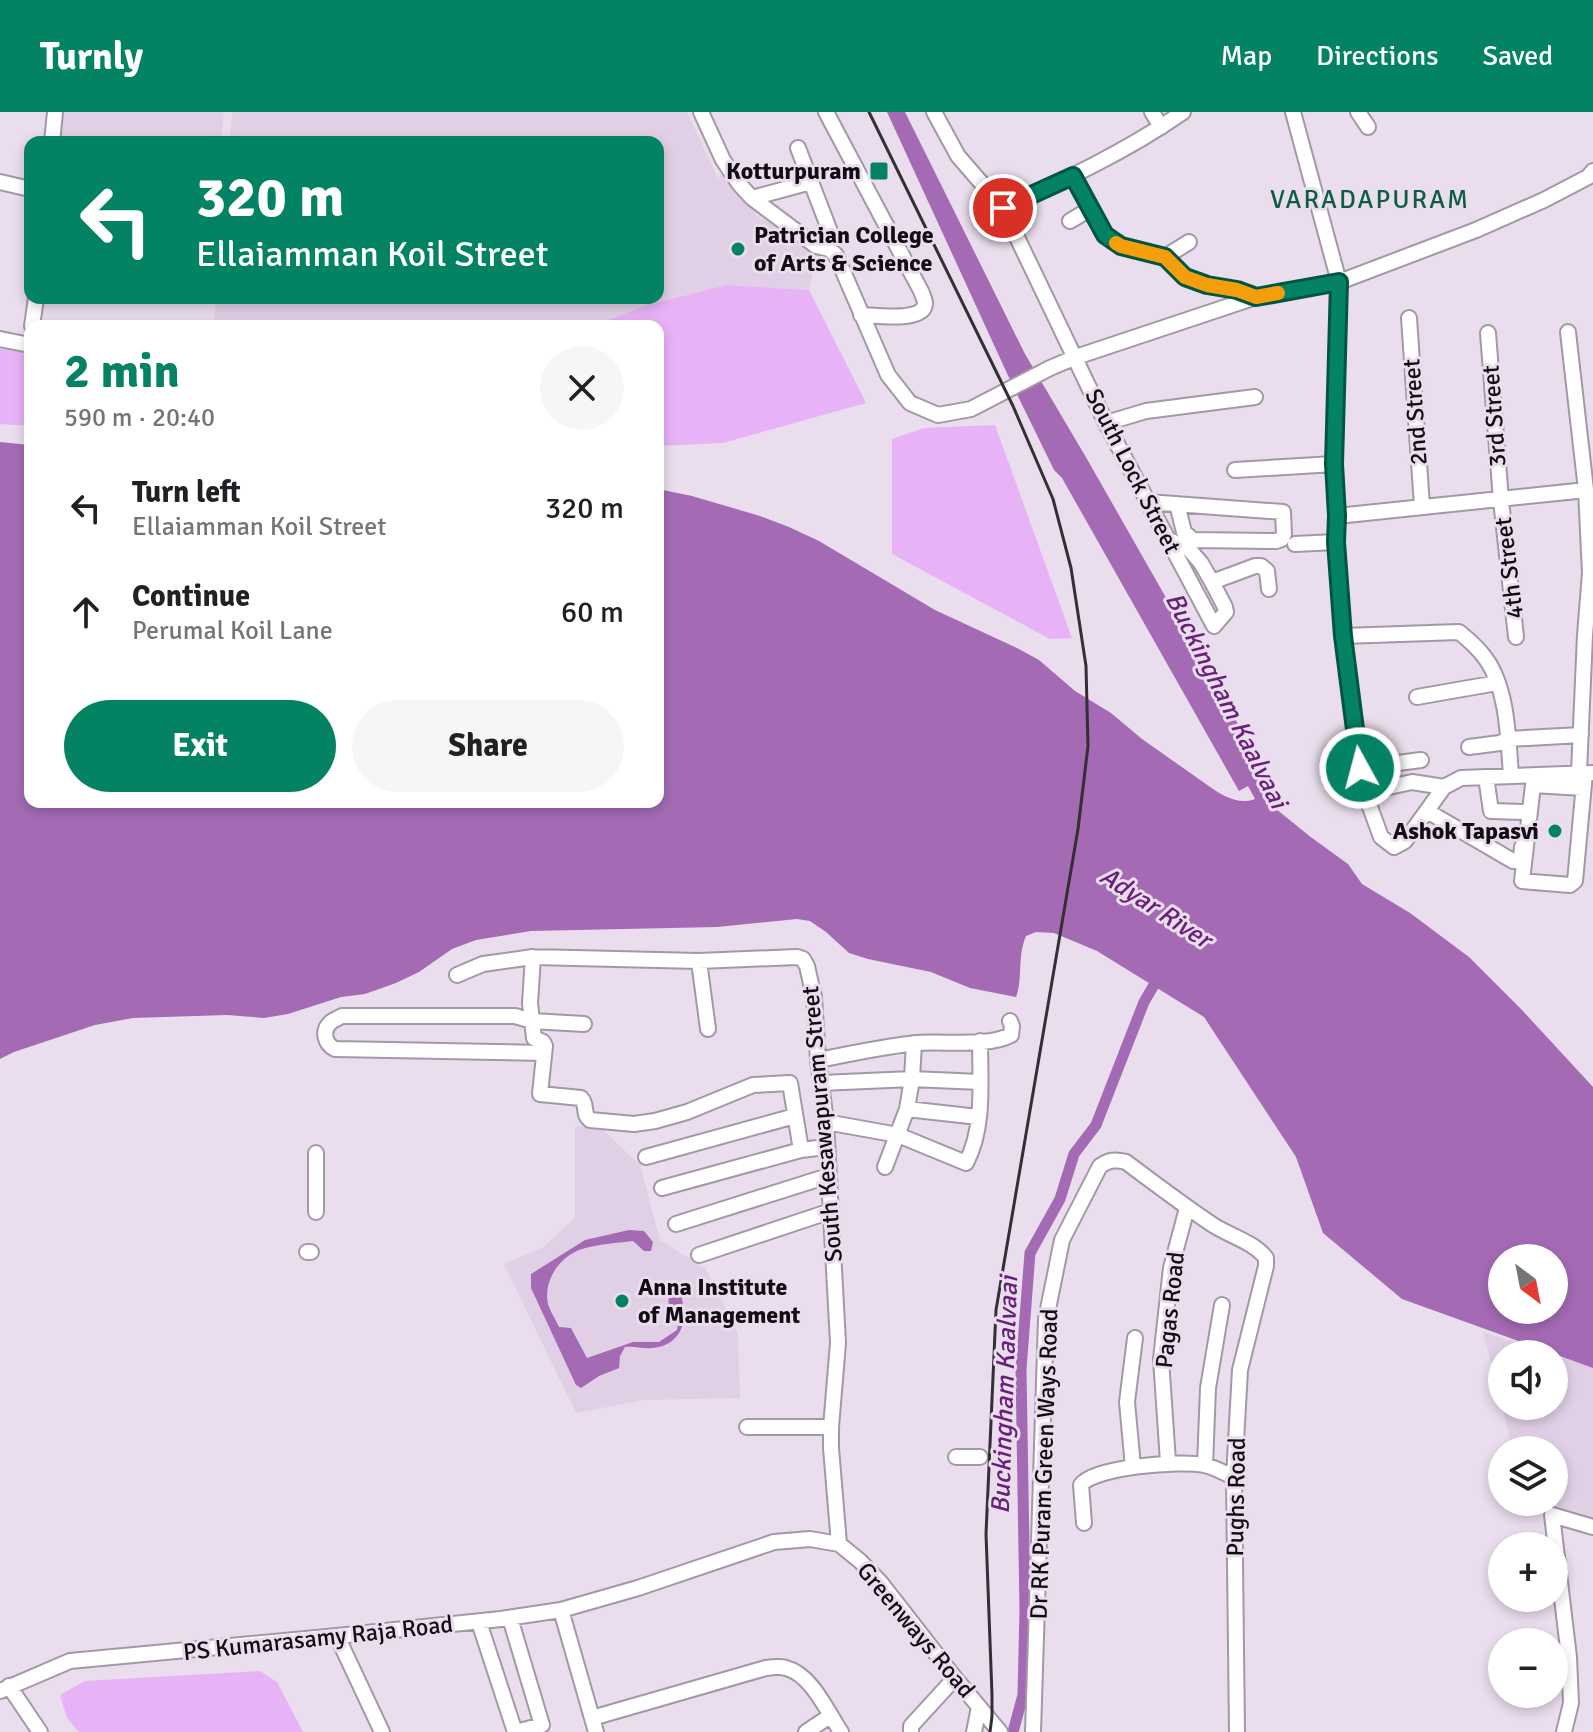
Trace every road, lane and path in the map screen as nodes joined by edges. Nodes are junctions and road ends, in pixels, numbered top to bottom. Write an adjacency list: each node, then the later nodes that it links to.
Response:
1 (55, 112): 11 (street)
2 (701, 112): 18 (street)
3 (826, 112): 27 (street)
4 (934, 112): 19 (street, South Lock Street)
5 (1152, 112): 9 (street)
6 (1183, 112): 9 (street)
7 (1293, 112): 25 (street)
8 (1358, 112): 10 (street)
9 (1161, 127): 14 (street)
10 (1368, 127)
11 (53, 136)
12 (798, 148): 16 (street)
13 (1591, 175): 25 (street)
14 (1073, 176): 19 (street); 20 (street)
15 (0, 182): 17 (street)
16 (811, 182): 18 (street); 23 (street)
17 (24, 188)
18 (752, 198): 23 (street)
19 (1003, 208): 33 (street, South Lock Street)
20 (1090, 209): 21 (street); 24 (street)
21 (1070, 221)
22 (1189, 242): 24 (street)
23 (829, 249): 27 (street)
24 (1165, 257): 26 (street)
25 (1339, 282): 26 (street); 39 (street)
26 (1256, 297): 33 (street)
27 (861, 315): 33 (street)
28 (1409, 318): 45 (street, 2nd Street)
29 (1568, 332): 35 (street)
30 (1488, 333): 42 (street, 3rd Street)
31 (0, 339): 32 (street)
32 (24, 344)
33 (1076, 357): 37 (street, South Lock Street)
34 (1593, 386): 35 (street)
35 (1575, 389): 38 (street)
36 (1255, 397): 37 (street)
37 (1106, 423): 43 (street, South Lock Street)
38 (1588, 451): 41 (street)
39 (1334, 464): 40 (street); 47 (street)
40 (1235, 470)
41 (1586, 490): 42 (street); 46 (street)
42 (1501, 500): 45 (street); 54 (street, 4th Street)
43 (1148, 502): 44 (street); 48 (street, South Lock Street)
44 (1177, 504): 44 (street)
45 (1422, 506): 47 (street)
46 (1590, 507): 57 (street)
47 (1337, 516): 50 (street)
48 (1169, 540): 51 (street); 51 (street, South Lock Street)
49 (1295, 544): 50 (street)
50 (1335, 547): 53 (street)
51 (1212, 582): 52 (street)
52 (1269, 589)
53 (1343, 636): 55 (street); 61 (street)
54 (1516, 637)
55 (1497, 683): 56 (street); 58 (street)
56 (1417, 697)
57 (1581, 735): 58 (street); 62 (street)
58 (1508, 739): 59 (street); 64 (street)
59 (1469, 747)
60 (1421, 760): 61 (street)
61 (1360, 768): 66 (street)
62 (1587, 774): 64 (street); 64 (street)
63 (1486, 777): 64 (street); 65 (street); 68 (street)
64 (1526, 778): 68 (street)
65 (1444, 787): 66 (street); 67 (street)
66 (1366, 792): 67 (street)
67 (1427, 811): 68 (street)
68 (1523, 812)
69 (533, 957): 70 (street, South Kesawapuram Street); 71 (street, South Kesawapuram Street); 72 (street)
70 (699, 961): 75 (street); 79 (street, South Kesawapuram Street)
71 (457, 975)
72 (532, 1021): 74 (street); 78 (street); 78 (street)
73 (1010, 1021): 76 (street)
74 (584, 1024)
75 (708, 1029)
76 (980, 1041): 77 (street); 81 (street)
77 (914, 1043): 79 (street); 80 (street)
78 (544, 1053): 84 (street)
79 (818, 1060): 82 (street, South Kesawapuram Street)
80 (912, 1079): 81 (street); 82 (street); 83 (street)
81 (980, 1082): 85 (street)
82 (821, 1083): 86 (street, South Kesawapuram Street)
83 (907, 1109): 85 (street); 87 (street)
84 (795, 1116): 89 (street); 91 (street)
85 (978, 1117): 87 (street)
86 (826, 1122): 87 (street); 88 (street, South Kesawapuram Street)
87 (898, 1135): 92 (street)
88 (826, 1147): 89 (street); 93 (street, South Kesawapuram Street)
89 (801, 1150): 94 (street)
90 (316, 1153): 97 (street)
91 (646, 1157)
92 (885, 1167)
93 (828, 1176): 96 (street, South Kesawapuram Street); 98 (street)
94 (662, 1188)
95 (1187, 1208): 106 (street, Pagas Road); 109 (street, Pughs Road); 131 (street, Dr RK Puram Green Ways Road)
96 (831, 1211): 99 (street); 103 (street, South Kesawapuram Street)
97 (316, 1212)
98 (676, 1224)
99 (699, 1255)
100 (1222, 1305): 107 (street)
101 (1135, 1338): 108 (street)
102 (747, 1427): 103 (street)
103 (831, 1427): 112 (street, South Kesawapuram Street)
104 (956, 1457): 105 (street)
105 (980, 1457)
106 (1168, 1462): 107 (street); 108 (street)
107 (1205, 1465): 109 (street)
108 (1133, 1467): 110 (street)
109 (1234, 1477): 132 (street, Pughs Road)
110 (1084, 1523)
111 (1593, 1527): 133 (street)
112 (839, 1544): 113 (street, Greenways Road); 118 (street, Greenways Road)
113 (638, 1588): 114 (street, PS Kumarasamy Raja Road)
114 (561, 1610): 115 (street, PS Kumarasamy Raja Road); 122 (street)
115 (510, 1618): 116 (street, PS Kumarasamy Raja Road); 126 (street)
116 (479, 1622): 117 (street, PS Kumarasamy Raja Road); 126 (street)
117 (337, 1636): 119 (street, PS Kumarasamy Raja Road); 125 (street)
118 (955, 1678): 120 (street, Greenways Road); 123 (street)
119 (4, 1688): 124 (street)
120 (979, 1707): 129 (street); 130 (street, Greenways Road)
121 (830, 1716): 122 (street); 127 (street); 128 (street)
122 (594, 1725)
123 (906, 1730)
124 (40, 1732)
125 (382, 1732)
126 (516, 1732)
127 (806, 1732)
128 (841, 1732)
129 (974, 1732)
130 (1000, 1732)
131 (1033, 1732)
132 (1237, 1732)
133 (1564, 1732)

